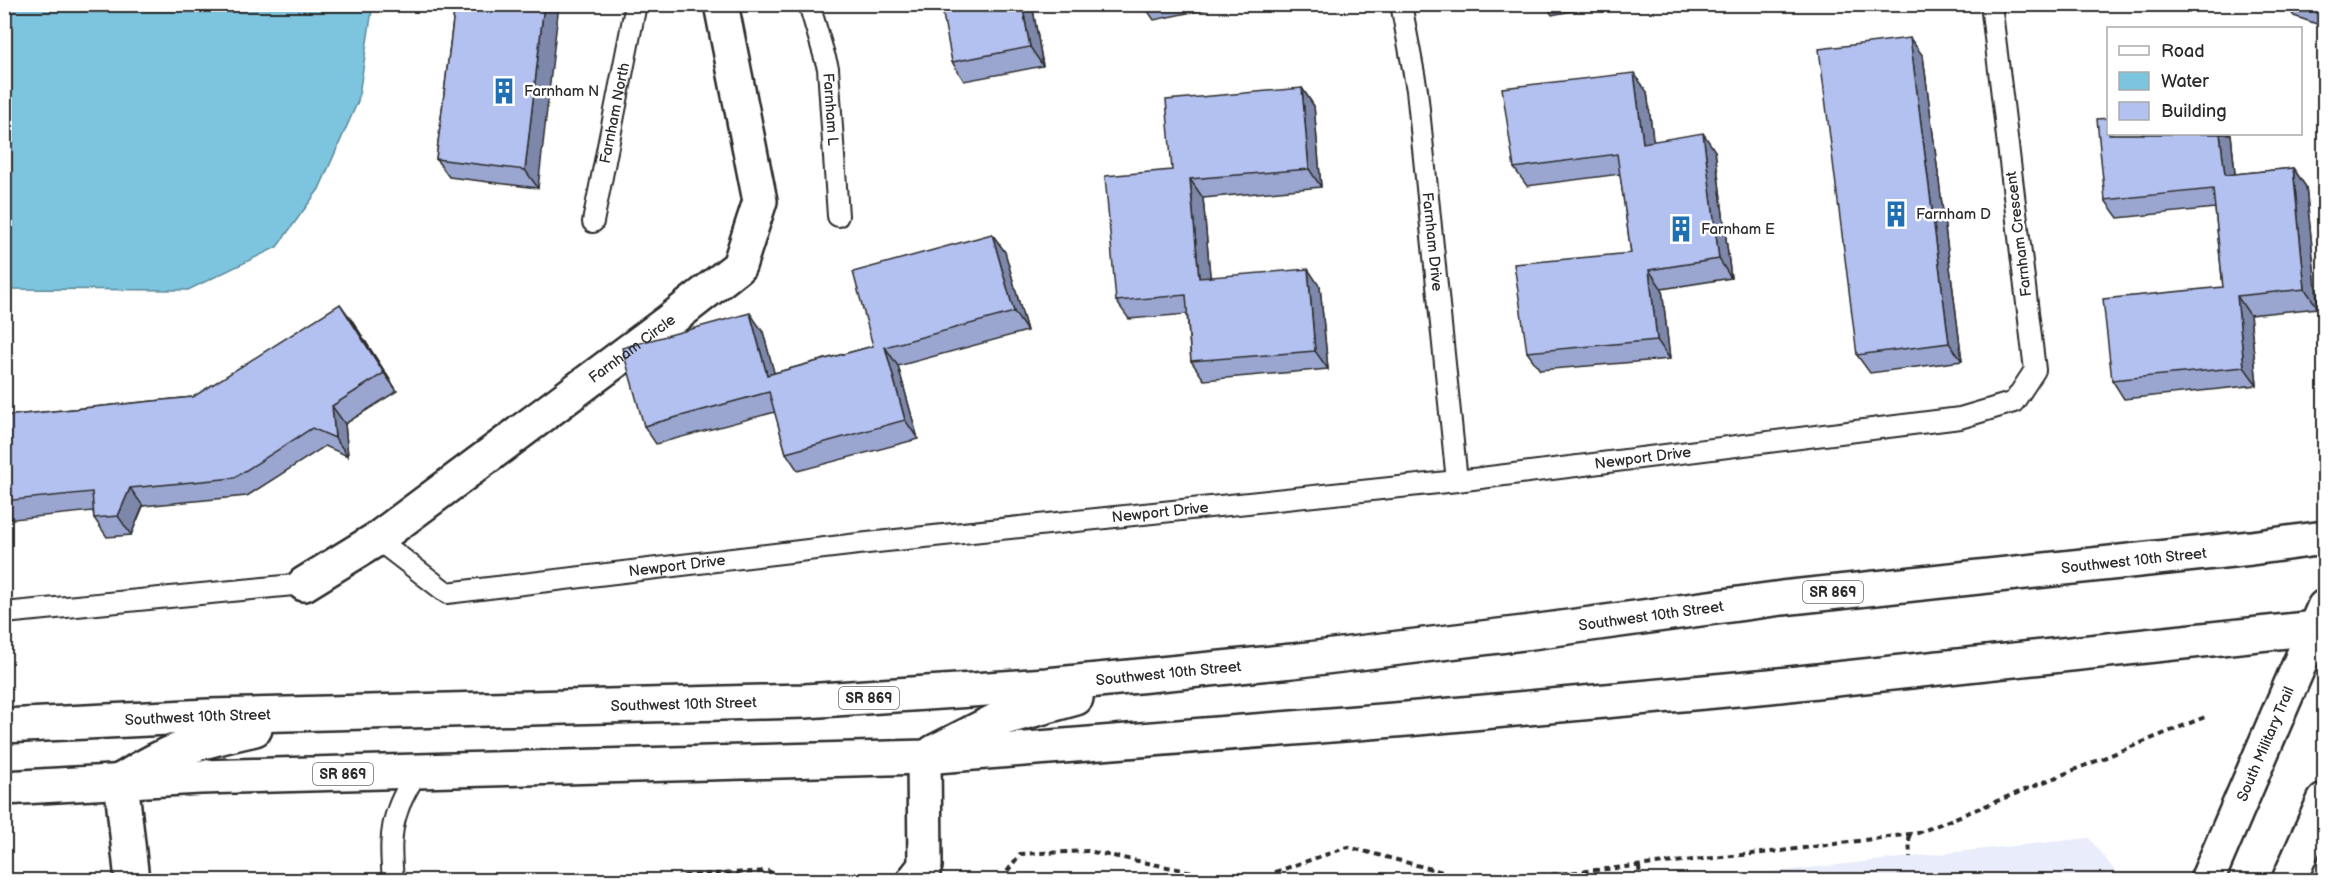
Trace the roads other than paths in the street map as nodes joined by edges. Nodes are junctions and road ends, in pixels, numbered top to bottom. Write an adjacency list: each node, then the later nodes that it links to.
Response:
1 (636, 4): 7 (lane, Farnham North)
2 (721, 4): 11 (main road, Farnham Circle)
3 (809, 4): 6 (lane, Farnham L)
4 (1401, 4): 9 (lane, Farnham Drive)
5 (1991, 4): 8 (lane, Farnham Crescent)
6 (838, 216)
7 (592, 222)
8 (1960, 418): 9 (lane, Newport Drive)
9 (1457, 481): 11 (lane, Newport Drive)
10 (2325, 538): 15 (main road, Southwest 10th Street / SR 869)
11 (377, 539): 12 (main road, Farnham Circle)
12 (304, 584): 13 (lane)
13 (4, 613)
14 (2322, 621): 18 (main road, SR 869); 26 (main road, South Military Trail)
15 (1168, 675): 16 (main road, Southwest 10th Street / SR 869); 18 (main road)
16 (327, 713): 17 (main road, Southwest 10th Street / SR 869); 20 (main road)
17 (4, 726)
18 (924, 757): 19 (main road, SR 869); 25 (main road)
19 (417, 771): 20 (main road, SR 869); 24 (lane)
20 (120, 780): 21 (main road, SR 869); 23 (main road)
21 (4, 788)
22 (2325, 801): 27 (main road)
23 (132, 880)
24 (393, 880)
25 (914, 880)
26 (2207, 880)
27 (2289, 880)

